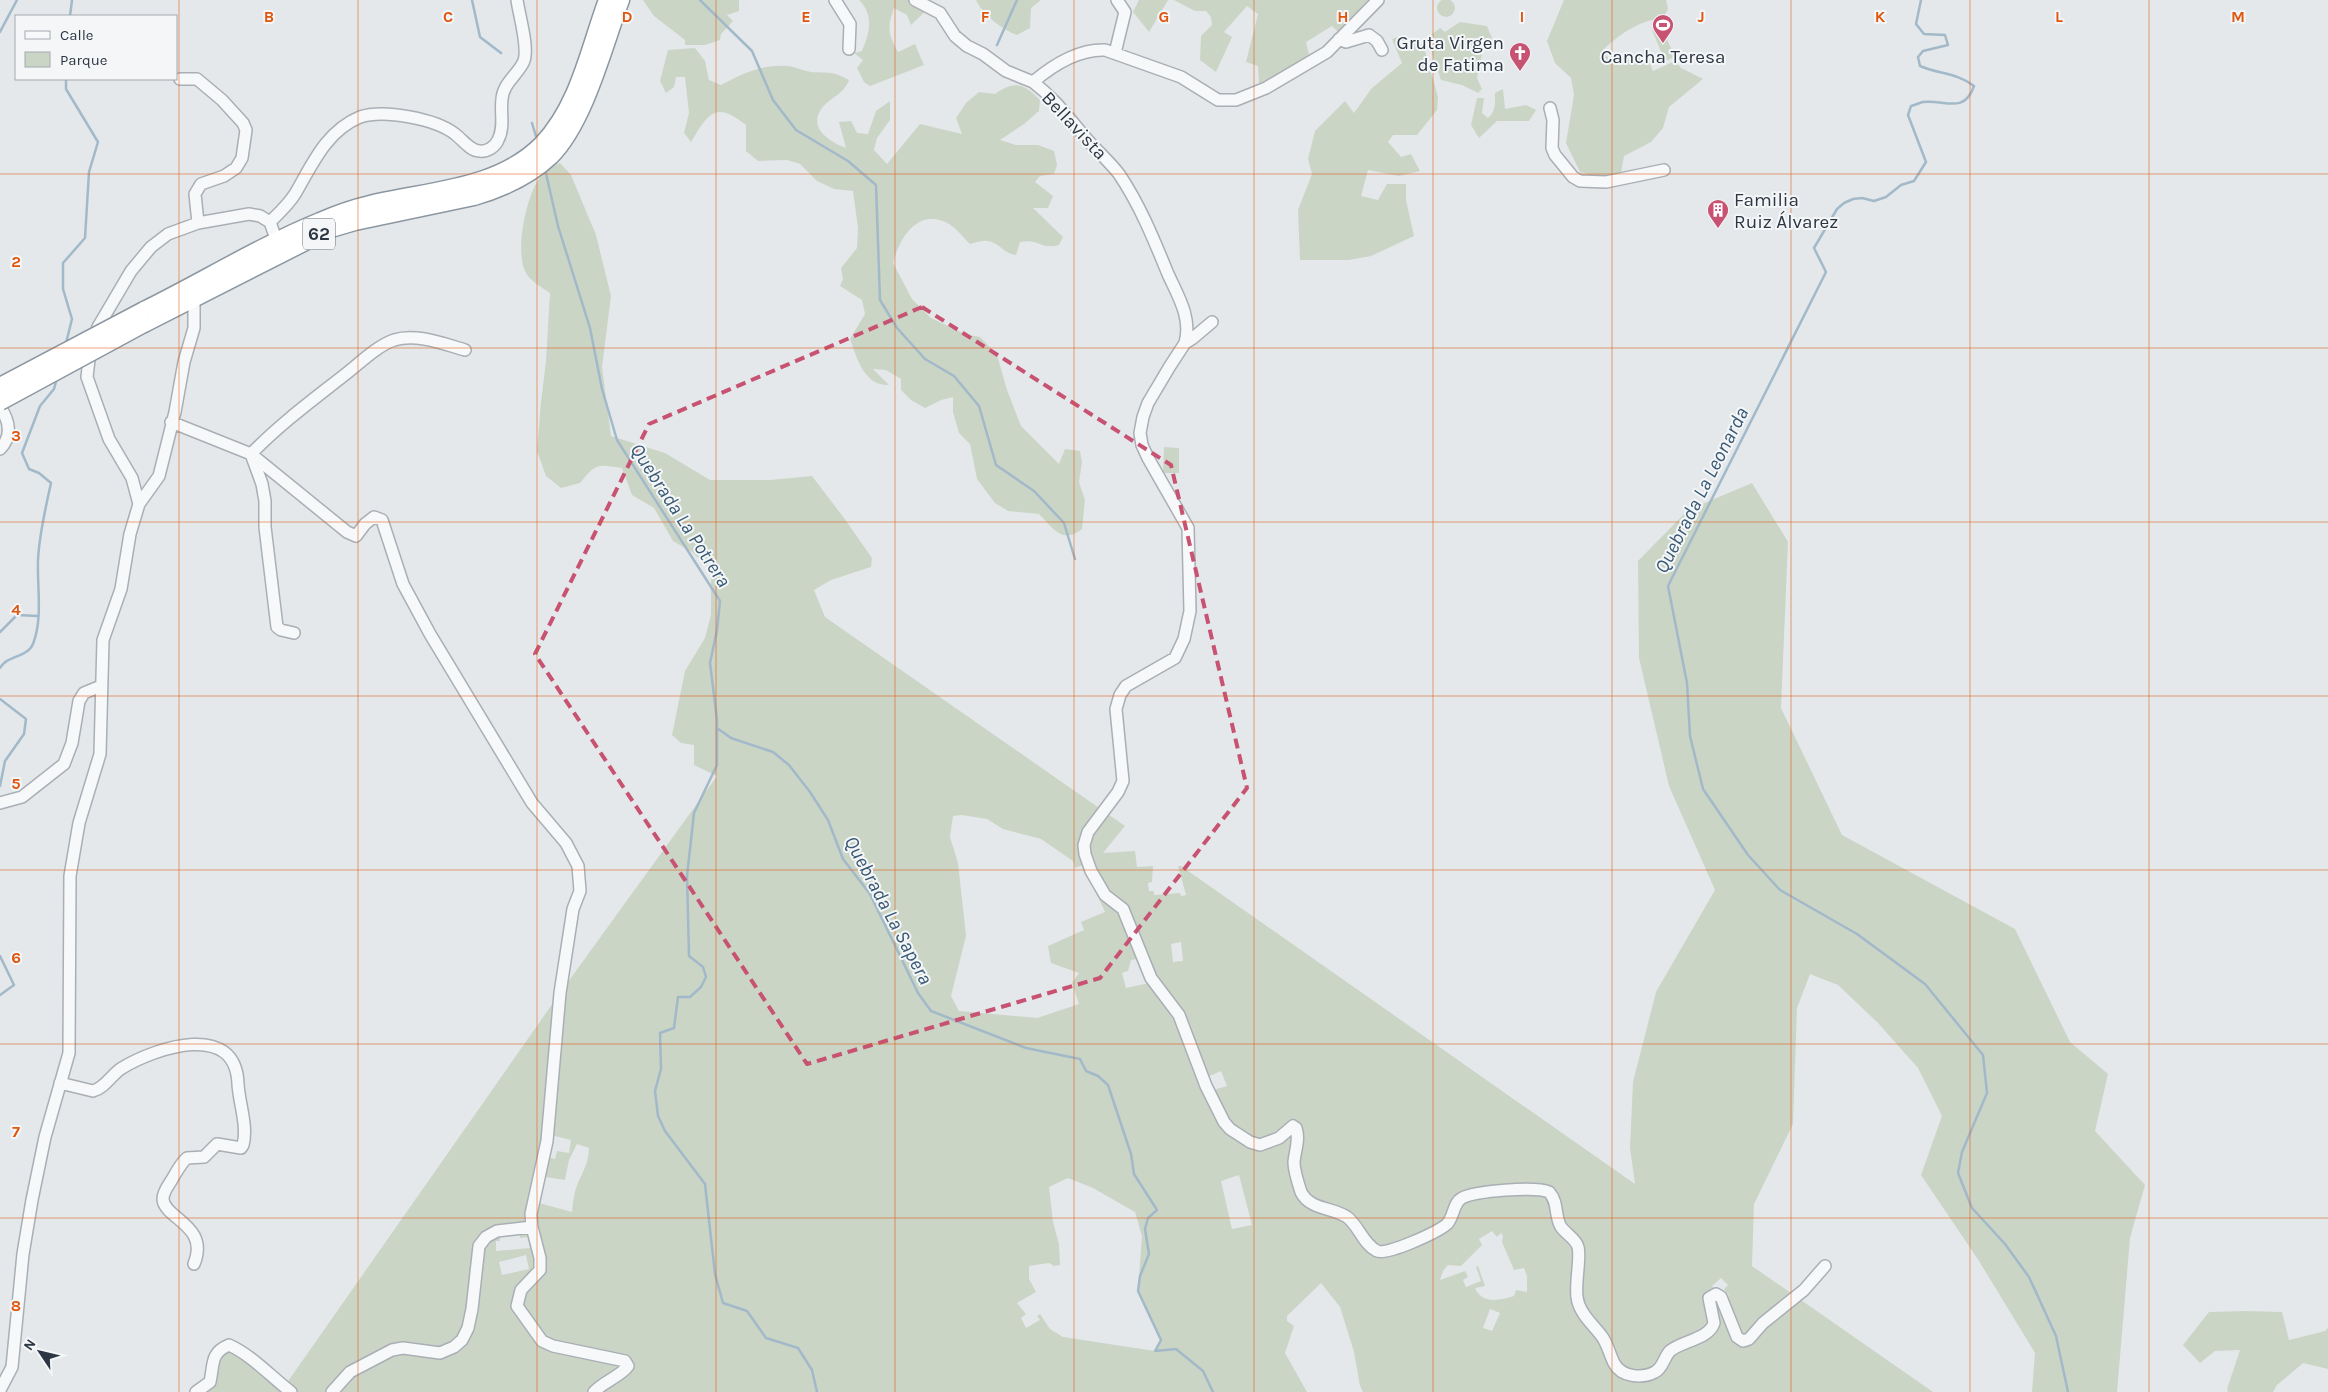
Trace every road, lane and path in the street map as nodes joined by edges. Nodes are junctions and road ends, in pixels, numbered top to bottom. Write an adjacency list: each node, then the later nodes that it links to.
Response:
1 (517, 0): 18 (street)
2 (607, 0): 15 (highway, 62)
3 (620, 0): 15 (highway, 62)
4 (835, 0): 9 (street)
5 (915, 0): 13 (street)
6 (1117, 0): 11 (street)
7 (1378, 0): 8 (street, Bellavista)
8 (1340, 39): 10 (street); 11 (street, Bellavista)
9 (849, 49)
10 (1382, 50)
11 (1115, 53): 13 (street, Bellavista)
12 (180, 80): 19 (street)
13 (1033, 82): 24 (street, Bellavista)
14 (1550, 108): 16 (street)
15 (555, 139): 17 (highway, 62)
16 (1664, 170)
17 (505, 178): 20 (highway, 62); 21 (highway, 62)
18 (270, 222): 19 (street); 20 (street)
19 (198, 223): 32 (street)
20 (277, 242): 22 (highway, 62)
21 (194, 300): 22 (highway, 62); 29 (street)
22 (144, 317): 26 (highway, 62, bridge); 27 (highway, 62, bridge)
23 (1212, 322): 24 (street)
24 (1185, 342): 39 (street)
25 (465, 350): 31 (street)
26 (0, 386)
27 (0, 402)
28 (0, 407): 30 (street)
29 (171, 422): 31 (street); 32 (street)
30 (0, 449)
31 (251, 454): 33 (street); 37 (street)
32 (139, 504): 34 (street)
33 (294, 633)
34 (101, 686): 35 (street); 36 (street)
35 (0, 803)
36 (60, 1082): 38 (street); 40 (street)
37 (532, 1227): 43 (street); 44 (street)
38 (194, 1264)
39 (1825, 1266)
40 (0, 1390)
41 (196, 1392): 42 (street)
42 (291, 1392)
43 (332, 1392)
44 (594, 1392)

